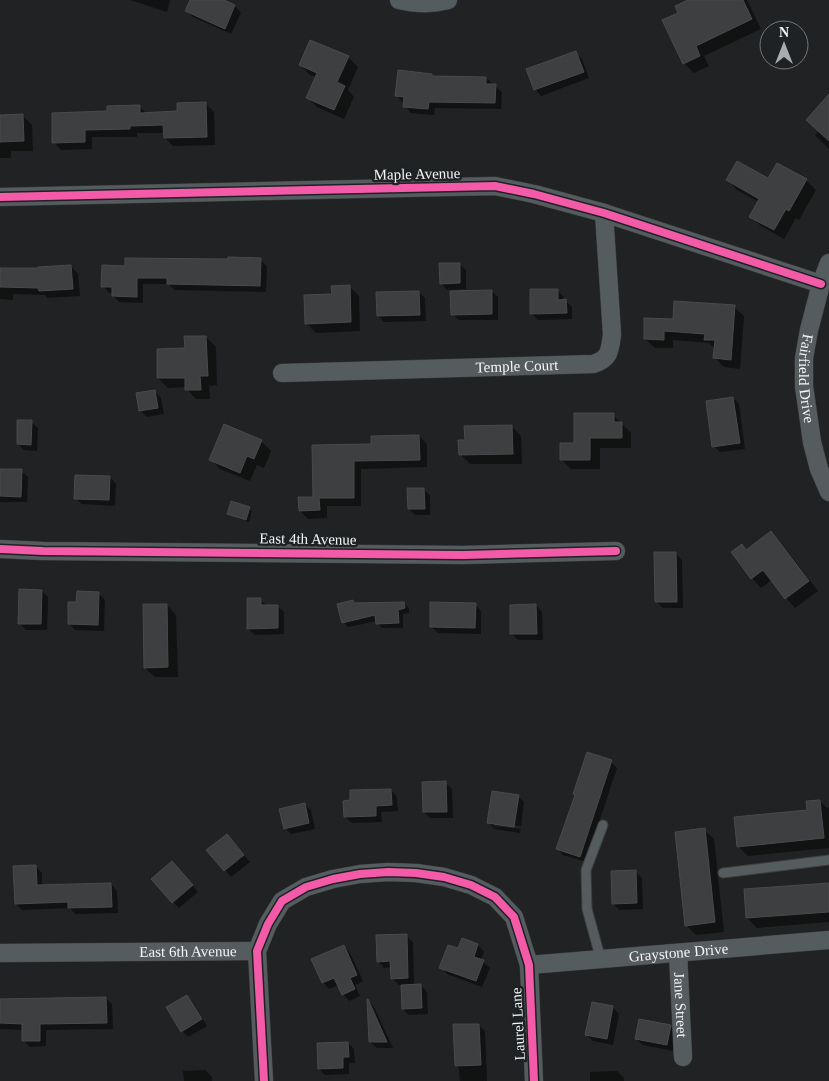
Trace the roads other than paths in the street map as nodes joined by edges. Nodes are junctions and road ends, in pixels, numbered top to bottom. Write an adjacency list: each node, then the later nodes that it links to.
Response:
1 (399, 0): 2 (street)
2 (448, 0)
3 (0, 197): 4 (street, Maple Avenue)
4 (604, 213): 6 (street, Maple Avenue); 7 (street, Temple Court)
5 (829, 263): 6 (street, Fairfield Drive)
6 (821, 284): 8 (street, Fairfield Drive)
7 (282, 373)
8 (829, 492)
9 (0, 549): 10 (street, East 4th Avenue)
10 (616, 551)
11 (603, 825): 18 (lane)
12 (829, 860): 13 (lane)
13 (723, 872)
14 (829, 940): 17 (street, Graystone Drive)
15 (257, 951): 16 (street, East 6th Avenue); 19 (street, East 6th Avenue); 21 (street)
16 (0, 953)
17 (678, 953): 18 (street, Graystone Drive); 20 (street, Jane Street)
18 (601, 960): 19 (street, Graystone Drive)
19 (529, 966): 22 (street, Laurel Lane)
20 (683, 1057)
21 (264, 1081)
22 (534, 1081)

